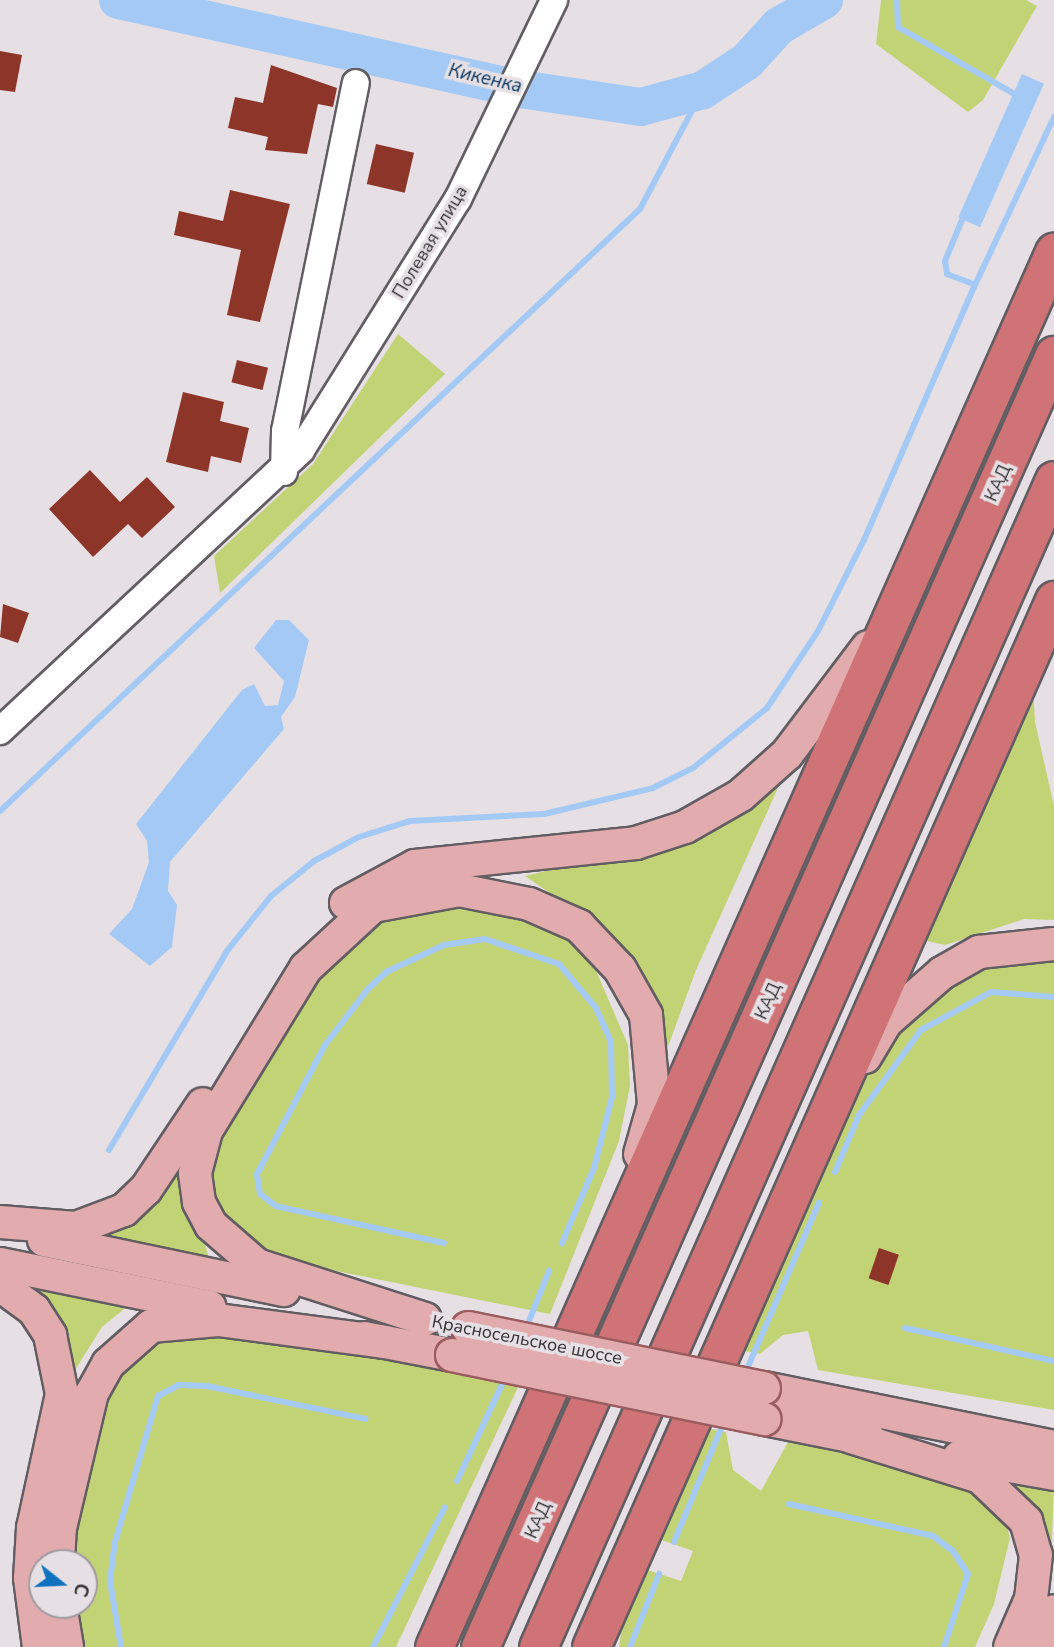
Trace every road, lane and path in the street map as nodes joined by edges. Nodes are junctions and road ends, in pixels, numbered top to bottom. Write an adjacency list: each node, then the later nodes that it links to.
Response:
1 (554, 0): 5 (street, Полевая улица)
2 (356, 83): 5 (street)
3 (1054, 252): 7 (highway)
4 (1054, 355): 33 (highway, КАД)
5 (284, 472): 9 (street, Полевая улица)
6 (1054, 480): 34 (highway)
7 (906, 587): 12 (main road); 15 (highway)
8 (1054, 600): 11 (highway)
9 (0, 731)
10 (1054, 944): 11 (main road)
11 (812, 1157): 26 (highway)
12 (0, 1222)
13 (0, 1231): 17 (main road, Красносельское шоссе)
14 (0, 1264): 19 (main road, Красносельское шоссе)
15 (600, 1278): 17 (main road); 29 (highway)
16 (0, 1285): 30 (main road)
17 (425, 1319): 18 (main road, Красносельское шоссе)
18 (460, 1341): 19 (main road, Красносельское шоссе); 20 (main road, Красносельское шоссе, bridge); 22 (main road, Красносельское шоссе, bridge)
19 (386, 1342): 25 (main road)
20 (941, 1424): 21 (main road); 23 (main road, Красносельское шоссе)
21 (1054, 1431)
22 (851, 1437): 24 (main road, Красносельское шоссе); 37 (main road)
23 (1054, 1447)
24 (1054, 1474)
25 (59, 1549)
26 (619, 1585): 35 (highway); 36 (main road)
27 (1054, 1611): 38 (main road)
28 (62, 1619): 31 (main road)
29 (440, 1632): 32 (main road)
30 (39, 1647)
31 (67, 1647)
32 (426, 1647)
33 (480, 1647)
34 (538, 1647)
35 (591, 1647)
36 (608, 1647)
37 (1010, 1647)
38 (1038, 1647)

